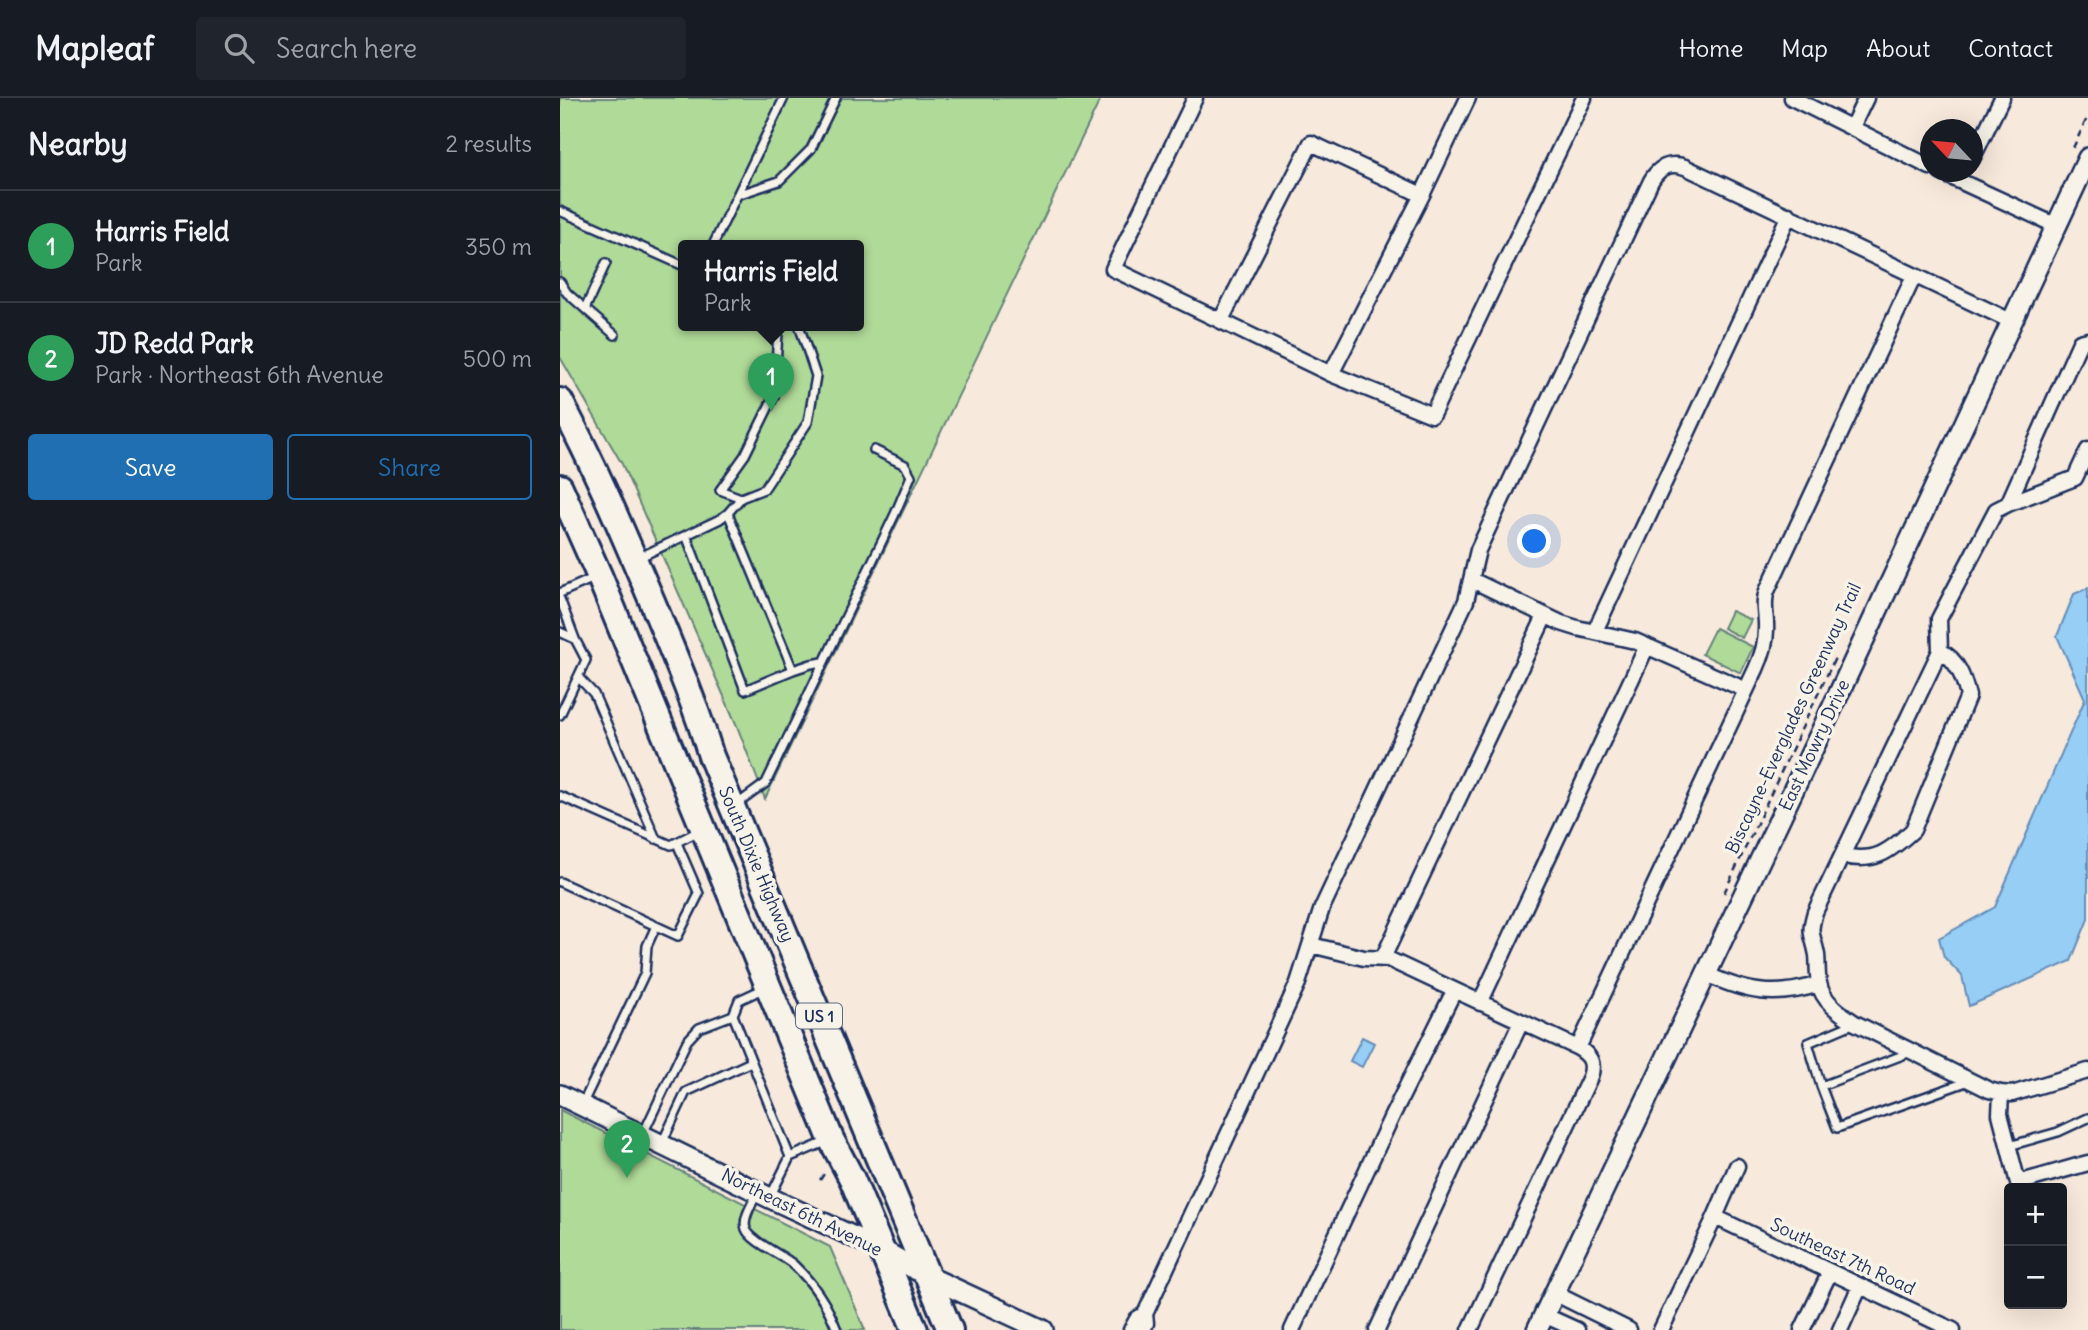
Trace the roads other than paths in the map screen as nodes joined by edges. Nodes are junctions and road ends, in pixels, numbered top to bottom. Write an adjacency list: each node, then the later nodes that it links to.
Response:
1 (784, 98): 14 (lane)
2 (836, 98): 14 (lane)
3 (1195, 98): 25 (street)
4 (1468, 98): 15 (street)
5 (1584, 98): 31 (street)
6 (1792, 98): 9 (street)
7 (1866, 98): 9 (street)
8 (2002, 98): 10 (street)
9 (1852, 127): 12 (street)
10 (1983, 137)
11 (2080, 154): 18 (street, East Mowry Drive)
12 (1920, 162)
13 (1973, 182): 18 (street)
14 (737, 195): 19 (lane)
15 (1422, 195): 25 (street); 31 (street)
16 (560, 211): 20 (lane)
17 (1789, 215): 22 (street); 42 (street); 46 (street)
18 (2057, 226): 26 (street, East Mowry Drive)
19 (715, 240)
20 (678, 262)
21 (606, 263): 24 (lane)
22 (1914, 276): 26 (street); 54 (street)
23 (560, 282): 24 (lane)
24 (585, 309): 29 (lane)
25 (1221, 320): 31 (street)
26 (2013, 322): 66 (street, East Mowry Drive)
27 (779, 331): 36 (lane)
28 (801, 331): 36 (lane)
29 (615, 335)
30 (2088, 340): 37 (street)
31 (1331, 374)
32 (560, 401): 40 (highway, South Dixie Highway / US 1)
33 (874, 450): 51 (lane)
34 (2088, 450): 37 (street)
35 (560, 487): 41 (highway, South Dixie Highway / US 1)
36 (741, 498): 38 (lane)
37 (2008, 504): 50 (street)
38 (728, 513): 39 (lane); 52 (lane)
39 (686, 535): 40 (lane); 52 (lane)
40 (634, 559): 41 (highway); 57 (highway, South Dixie Highway / US 1)
41 (599, 575): 43 (lane); 58 (highway, South Dixie Highway / US 1)
42 (1472, 580): 45 (street); 64 (street)
43 (560, 593)
44 (560, 599): 48 (lane)
45 (1545, 615): 46 (street); 65 (street)
46 (1595, 631): 49 (street)
47 (560, 632): 48 (lane)
48 (576, 639): 53 (lane)
49 (1647, 646): 54 (street); 70 (street)
50 (1940, 652): 61 (street); 61 (street)
51 (823, 662): 52 (lane); 57 (lane)
52 (793, 670)
53 (578, 677): 55 (lane); 59 (lane)
54 (1746, 690): 74 (street)
55 (560, 715)
56 (560, 796): 59 (lane)
57 (733, 807): 95 (highway, South Dixie Highway / US 1)
58 (704, 828): 60 (lane); 68 (highway, South Dixie Highway / US 1)
59 (656, 839): 60 (lane)
60 (677, 843): 63 (lane)
61 (1843, 856): 67 (street)
62 (560, 882): 63 (lane)
63 (656, 926): 82 (lane)
64 (1311, 945): 65 (street); 98 (street)
65 (1383, 958): 69 (street)
66 (1706, 974): 67 (street); 97 (street, East Mowry Drive)
67 (1819, 984): 73 (street)
68 (769, 986): 71 (lane); 85 (highway, South Dixie Highway / US 1)
69 (1454, 991): 70 (street); 106 (street)
70 (1480, 1003): 72 (street)
71 (733, 1015): 76 (lane); 84 (lane)
72 (1521, 1023): 74 (street); 107 (street)
73 (1854, 1023): 75 (street); 79 (lane)
74 (1578, 1048): 108 (street)
75 (1912, 1052): 78 (street); 79 (lane)
76 (751, 1062): 86 (lane); 88 (lane)
77 (2088, 1070): 80 (street)
78 (1971, 1081): 79 (lane); 80 (street)
79 (1821, 1086)
80 (2001, 1093): 87 (street)
81 (560, 1095): 82 (street, Northeast 6th Avenue)
82 (582, 1105): 84 (street, Northeast 6th Avenue)
83 (2088, 1118): 87 (lane)
84 (642, 1135): 86 (street, Northeast 6th Avenue)
85 (831, 1139): 88 (lane); 93 (highway, South Dixie Highway / US 1)
86 (661, 1144): 91 (street, Northeast 6th Avenue)
87 (2008, 1146): 89 (street)
88 (790, 1157): 91 (lane)
89 (2088, 1163)
90 (1737, 1166): 92 (street)
91 (764, 1195): 93 (street, Northeast 6th Avenue); 100 (lane)
92 (1715, 1217): 94 (street, Southeast 7th Road); 111 (street)
93 (882, 1250): 95 (street, Northeast 6th Avenue); 101 (highway, South Dixie Highway / US 1)
94 (1830, 1272): 96 (street, Southeast 7th Road); 112 (street)
95 (927, 1276): 102 (highway, South Dixie Highway / US 1); 103 (street, Northeast 6th Avenue)
96 (1860, 1286): 113 (street); 114 (street, Southeast 7th Road)
97 (1555, 1293): 99 (street, East Mowry Drive); 110 (street)
98 (1145, 1314): 104 (street); 105 (street)
99 (1540, 1322): 109 (street)
100 (837, 1330)
101 (915, 1330)
102 (950, 1330)
103 (1043, 1330)
104 (1132, 1330)
105 (1143, 1330)
106 (1292, 1330)
107 (1377, 1330)
108 (1470, 1330)
109 (1577, 1330)
110 (1629, 1330)
111 (1661, 1330)
112 (1802, 1330)
113 (1840, 1330)
114 (1953, 1330)

